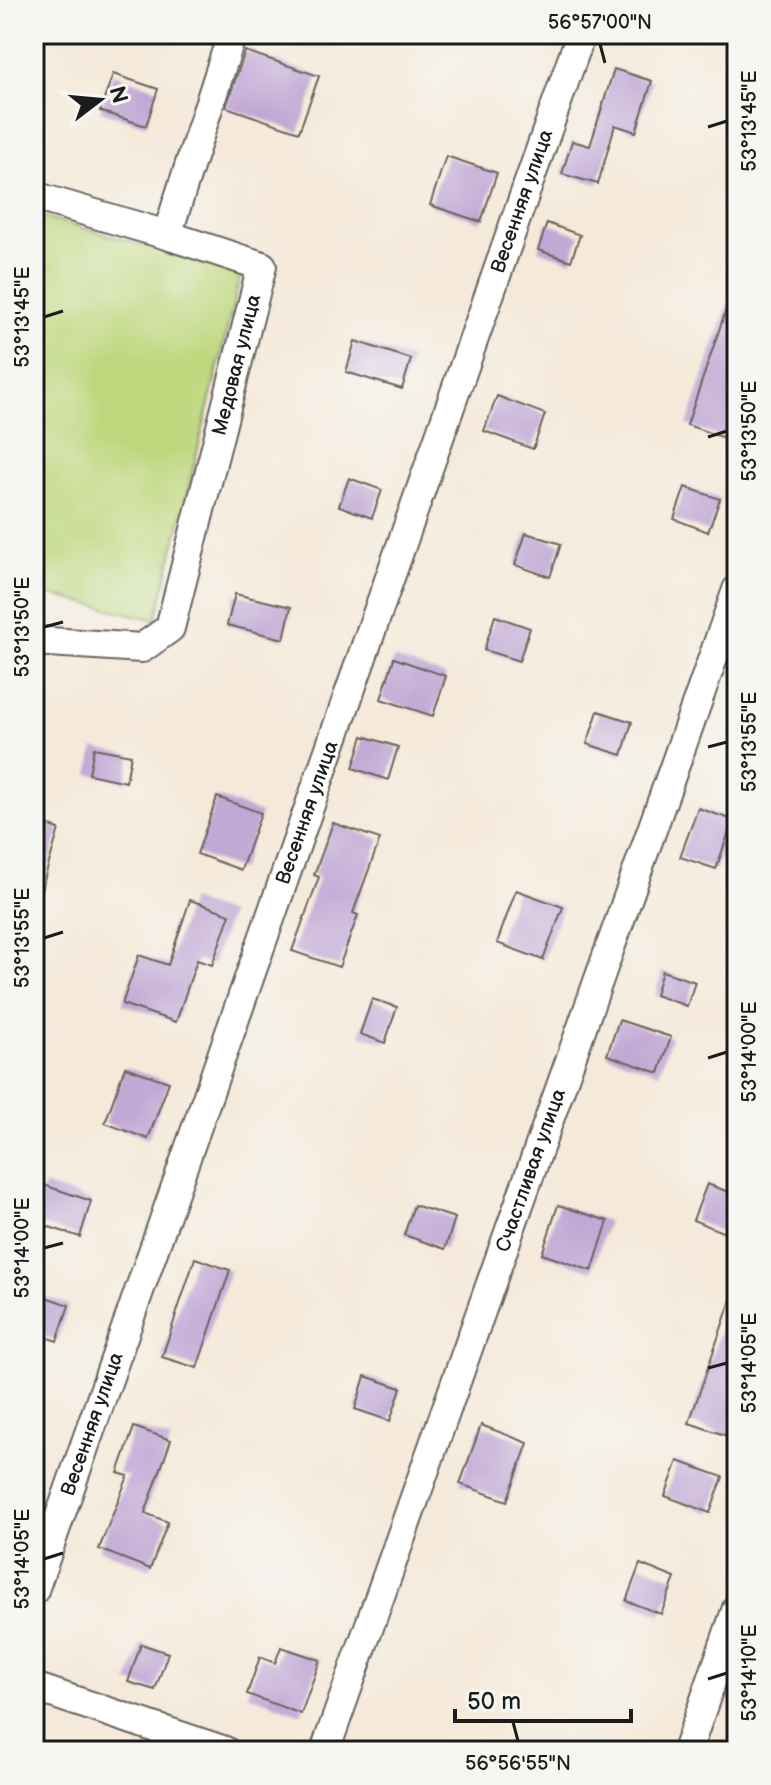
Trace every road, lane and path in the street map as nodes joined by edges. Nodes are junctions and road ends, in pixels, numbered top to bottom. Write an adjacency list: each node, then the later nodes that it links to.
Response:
1 (232, 34): 4 (street)
2 (581, 34): 7 (street, Весенняя улица)
3 (34, 196): 4 (street)
4 (167, 235): 6 (street, Медовая улица)
5 (737, 590): 11 (street, Счастливая улица)
6 (34, 641)
7 (34, 1590)
8 (737, 1608): 12 (street)
9 (34, 1687): 10 (street)
10 (225, 1751)
11 (325, 1751)
12 (687, 1751)

